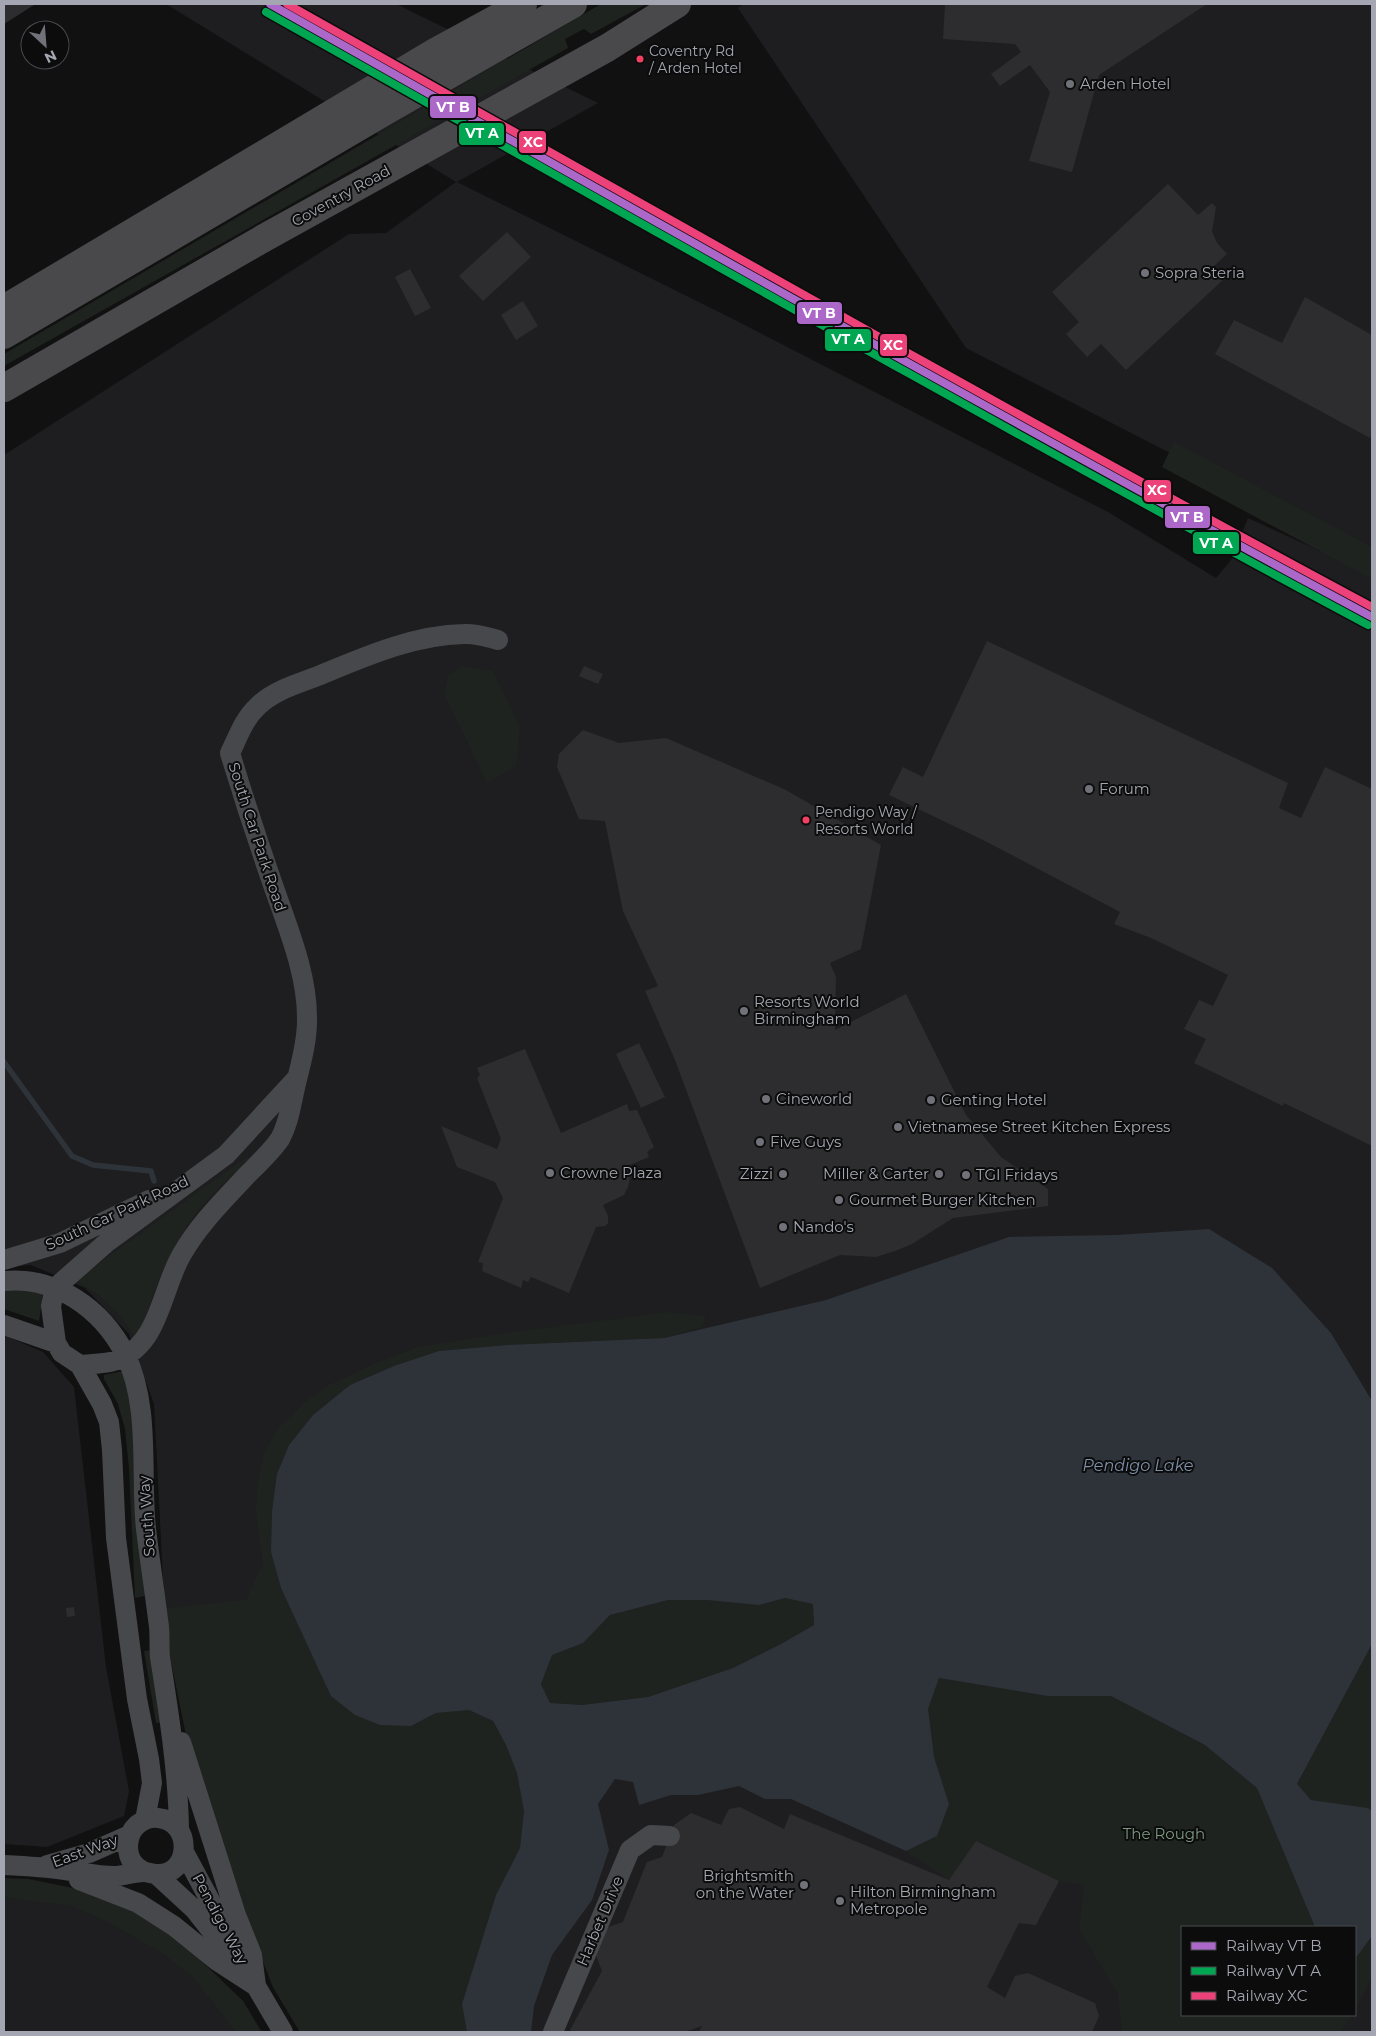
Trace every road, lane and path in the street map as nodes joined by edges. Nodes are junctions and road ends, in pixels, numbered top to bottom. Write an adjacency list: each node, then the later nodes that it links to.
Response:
1 (556, 4): 4 (highway)
2 (573, 4): 4 (highway)
3 (677, 4): 7 (highway, Coventry Road)
4 (528, 16): 5 (highway); 6 (highway)
5 (4, 309)
6 (4, 335)
7 (4, 388)
8 (498, 640): 9 (street, South Car Park Road)
9 (298, 1077): 10 (street, South Car Park Road); 16 (street, South Car Park Road)
10 (201, 1173): 11 (street, South Car Park Road); 13 (street, South Car Park Road)
11 (4, 1260)
12 (4, 1281): 13 (street, South Way)
13 (55, 1288): 15 (street); 16 (street, South Way)
14 (4, 1325): 15 (street, South Way)
15 (56, 1343): 17 (street, South Way)
16 (126, 1356): 17 (street); 18 (street, South Way)
17 (80, 1365): 19 (street, South Way)
18 (168, 1697): 20 (street, South Way); 27 (street)
19 (145, 1820): 20 (street); 21 (street)
20 (179, 1829): 23 (street)
21 (130, 1835): 25 (street, East Way); 26 (street)
22 (670, 1836): 29 (street, Harbet Drive)
23 (184, 1852): 26 (street); 27 (street, Pendigo Way)
24 (4, 1865): 25 (street, East Way)
25 (40, 1867): 26 (street, East Way); 27 (street)
26 (151, 1874): 27 (street, Pendigo Way)
27 (256, 1986): 28 (street, Pendigo Way)
28 (283, 2032)
29 (553, 2032)

